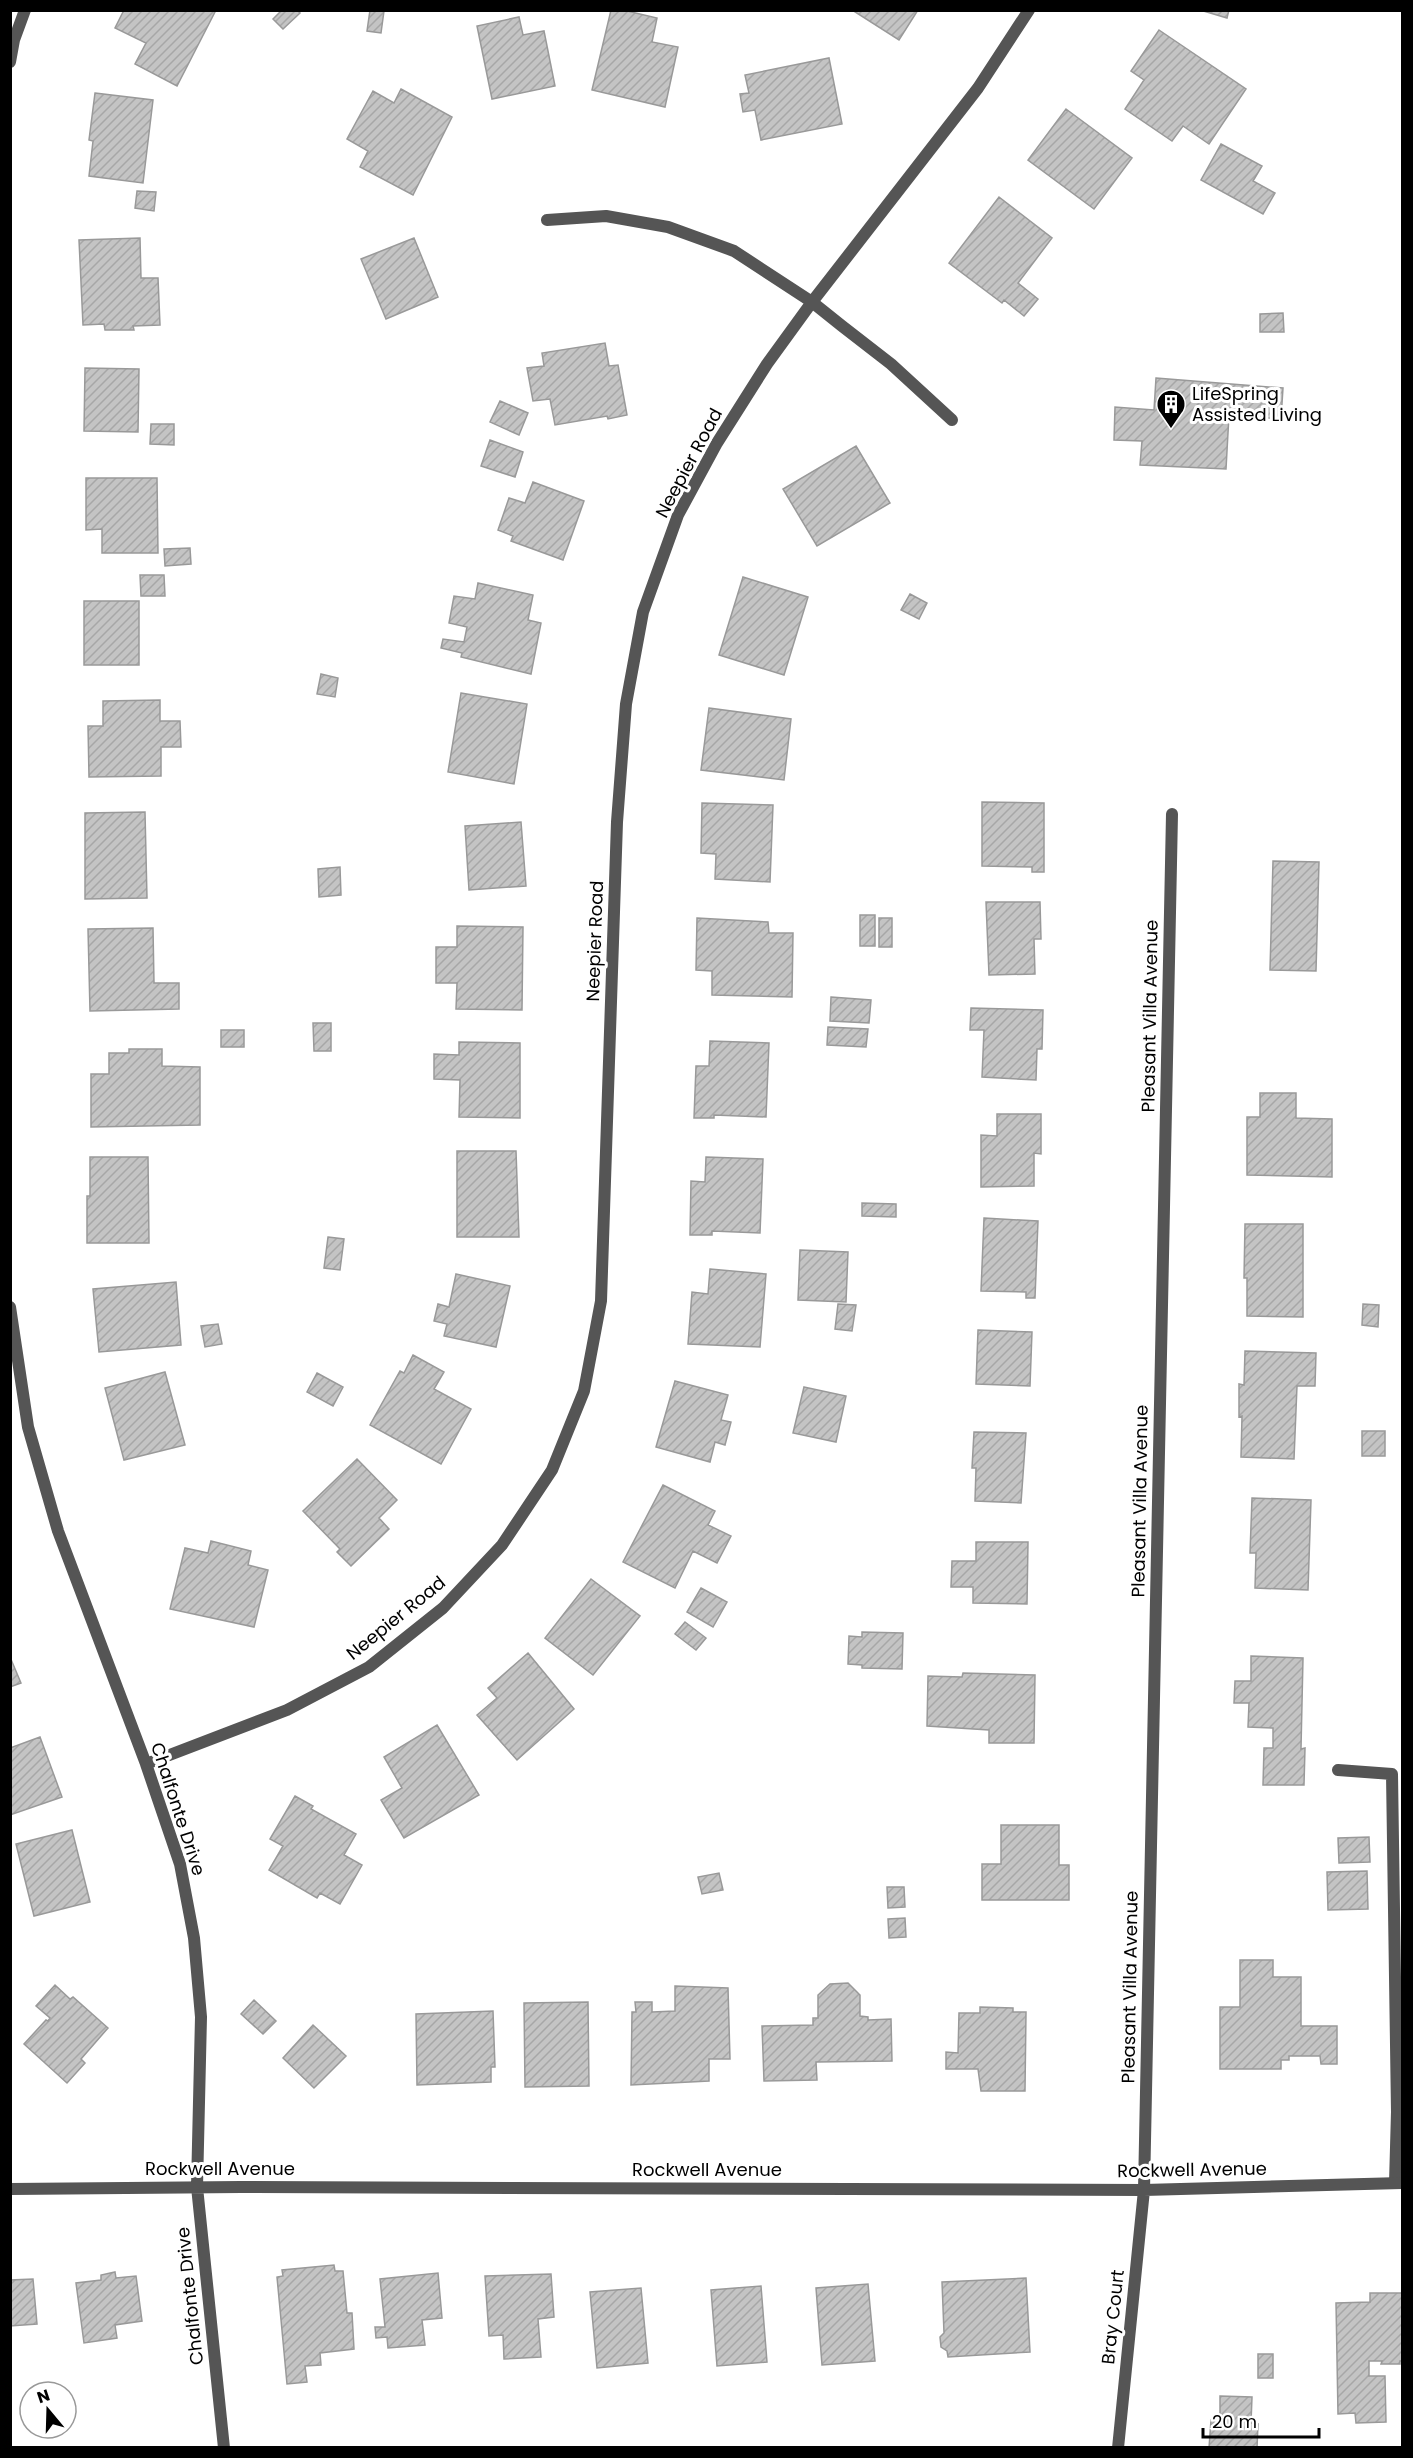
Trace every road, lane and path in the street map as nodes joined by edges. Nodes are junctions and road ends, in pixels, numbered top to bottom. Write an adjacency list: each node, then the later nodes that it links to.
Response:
1 (24, 10): 3 (street)
2 (1029, 10): 5 (street, Neepier Road)
3 (10, 62)
4 (547, 220): 5 (street)
5 (812, 302): 6 (street); 9 (street, Neepier Road)
6 (952, 420)
7 (1172, 814): 14 (street, Pleasant Villa Avenue)
8 (10, 1306): 9 (street, Chalfonte Drive)
9 (146, 1764): 12 (street, Chalfonte Drive)
10 (1338, 1770): 11 (street)
11 (1399, 2183): 14 (street, Rockwell Avenue)
12 (197, 2187): 13 (street, Rockwell Avenue); 14 (street, Rockwell Avenue); 15 (street, Chalfonte Drive)
13 (10, 2189)
14 (1144, 2190): 16 (street, Bray Court)
15 (224, 2448)
16 (1118, 2448)

